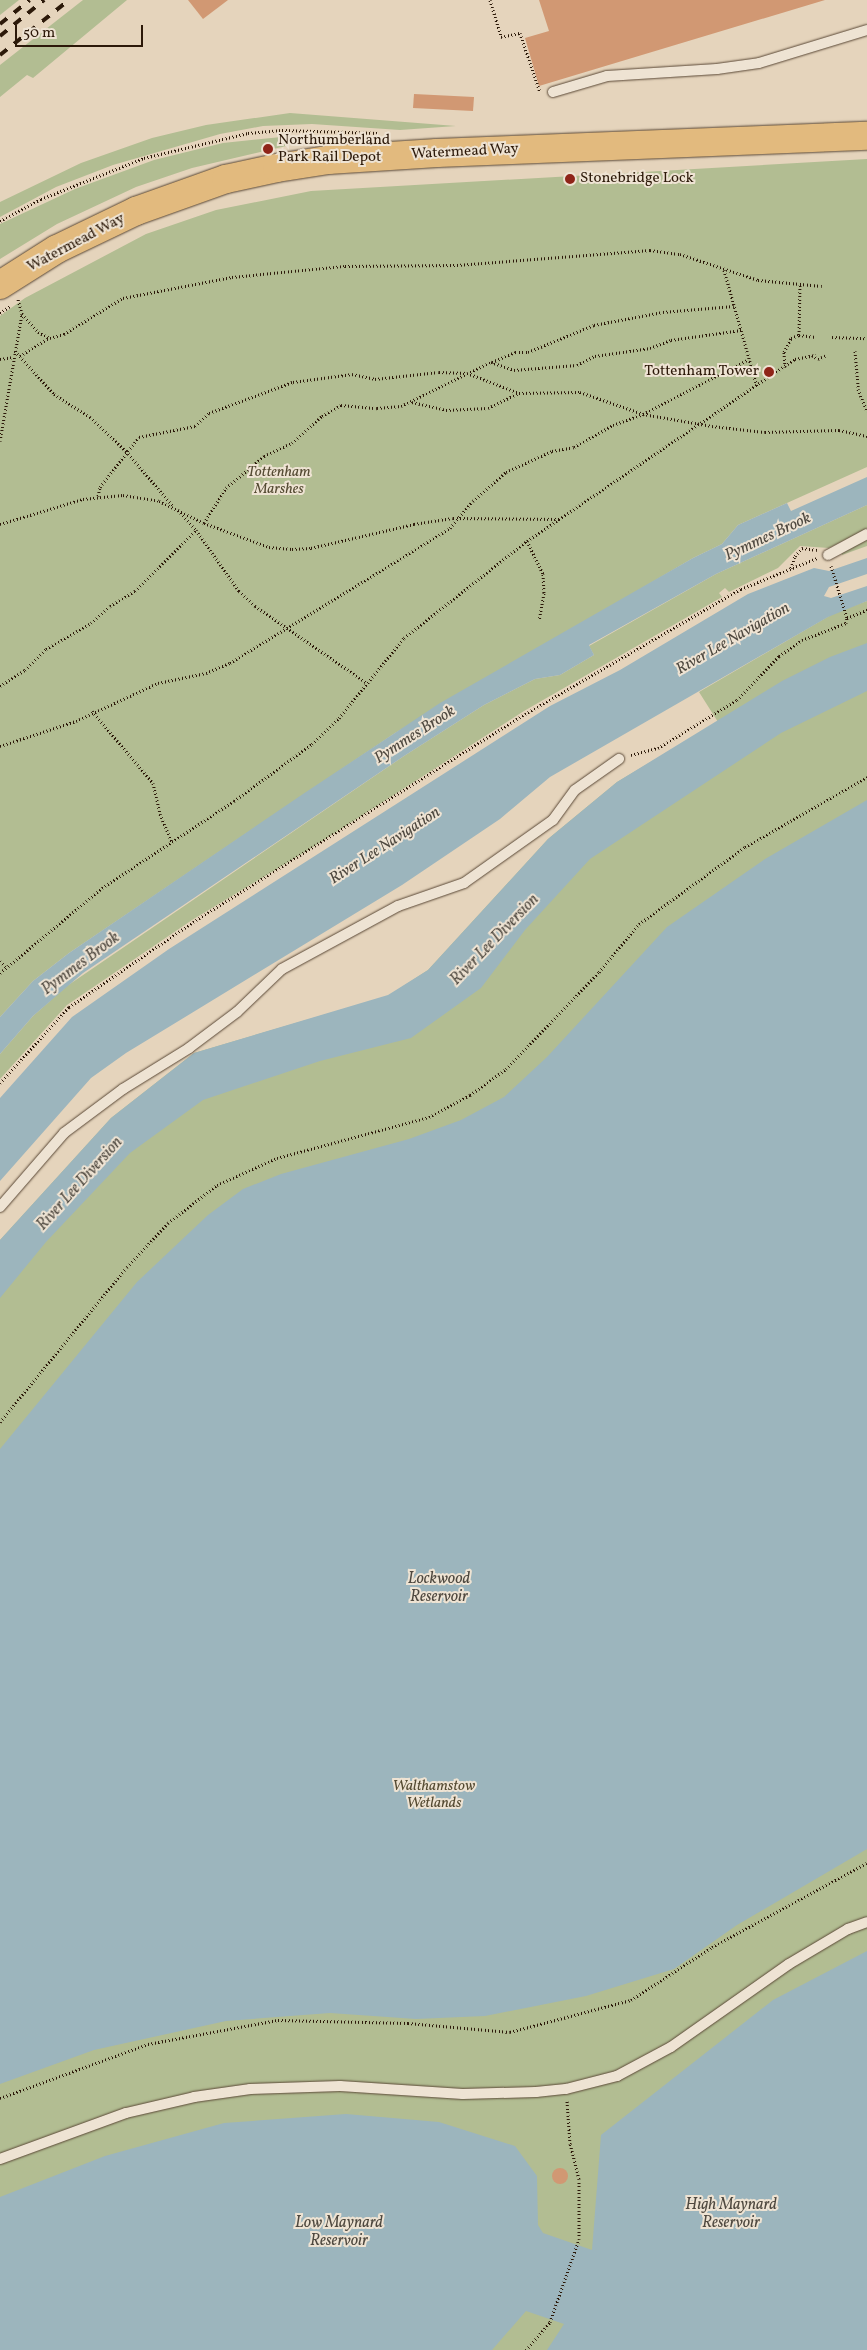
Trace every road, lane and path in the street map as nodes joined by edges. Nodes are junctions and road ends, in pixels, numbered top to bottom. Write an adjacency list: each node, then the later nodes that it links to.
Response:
1 (490, 0): 3 (path)
2 (867, 30): 3 (lane)
3 (553, 92)
4 (344, 134): 6 (path)
5 (867, 136): 8 (main road, Watermead Way)
6 (0, 221)
7 (724, 270): 9 (path); 11 (path); 17 (path)
8 (3, 283): 12 (path)
9 (800, 286): 10 (path); 14 (path)
10 (822, 286)
11 (734, 306): 13 (path); 26 (path)
12 (22, 314): 17 (path); 19 (path)
13 (741, 330): 25 (path); 26 (path)
14 (799, 335): 15 (path); 27 (path)
15 (816, 337)
16 (832, 337): 18 (path)
17 (50, 338): 22 (path)
18 (867, 338)
19 (15, 351): 22 (path); 23 (path)
20 (855, 351): 32 (path)
21 (828, 355): 27 (path)
22 (20, 356): 37 (path)
23 (14, 357): 24 (path); 36 (path)
24 (0, 359)
25 (749, 359): 29 (path); 33 (path)
26 (491, 362): 28 (path)
27 (785, 367): 29 (path)
28 (467, 373): 30 (path); 31 (path); 37 (path)
29 (757, 387): 34 (path)
30 (520, 393): 31 (path); 33 (path)
31 (412, 402): 42 (path)
32 (867, 411)
33 (643, 414): 34 (path); 40 (path)
34 (700, 424): 35 (path); 41 (path)
35 (867, 436)
36 (0, 441)
37 (126, 452): 38 (path); 39 (path)
38 (98, 496): 39 (path); 43 (path)
39 (174, 507): 42 (path); 44 (path)
40 (460, 518): 41 (path); 42 (path); 54 (path)
41 (558, 519): 46 (path)
42 (204, 523)
43 (0, 524)
44 (196, 530): 54 (path); 56 (path)
45 (867, 534): 47 (lane)
46 (527, 541): 53 (path); 55 (path)
47 (825, 553): 49 (path)
48 (804, 562): 49 (path)
49 (791, 568): 65 (path)
50 (832, 569): 52 (path)
51 (867, 610): 52 (path)
52 (846, 618): 59 (path)
53 (539, 620)
54 (287, 627): 55 (path); 57 (path)
55 (367, 683): 61 (path)
56 (0, 686)
57 (92, 711): 58 (path); 61 (path)
58 (1, 747)
59 (619, 760): 66 (lane)
60 (867, 777): 67 (path)
61 (172, 842): 63 (path)
62 (0, 961): 63 (path)
63 (6, 967): 64 (path)
64 (0, 973)
65 (0, 1083)
66 (0, 1207)
67 (0, 1422)
68 (867, 1863): 71 (path)
69 (867, 1922): 70 (lane)
70 (566, 2089): 72 (lane); 73 (path)
71 (0, 2098)
72 (0, 2159)
73 (526, 2350)

